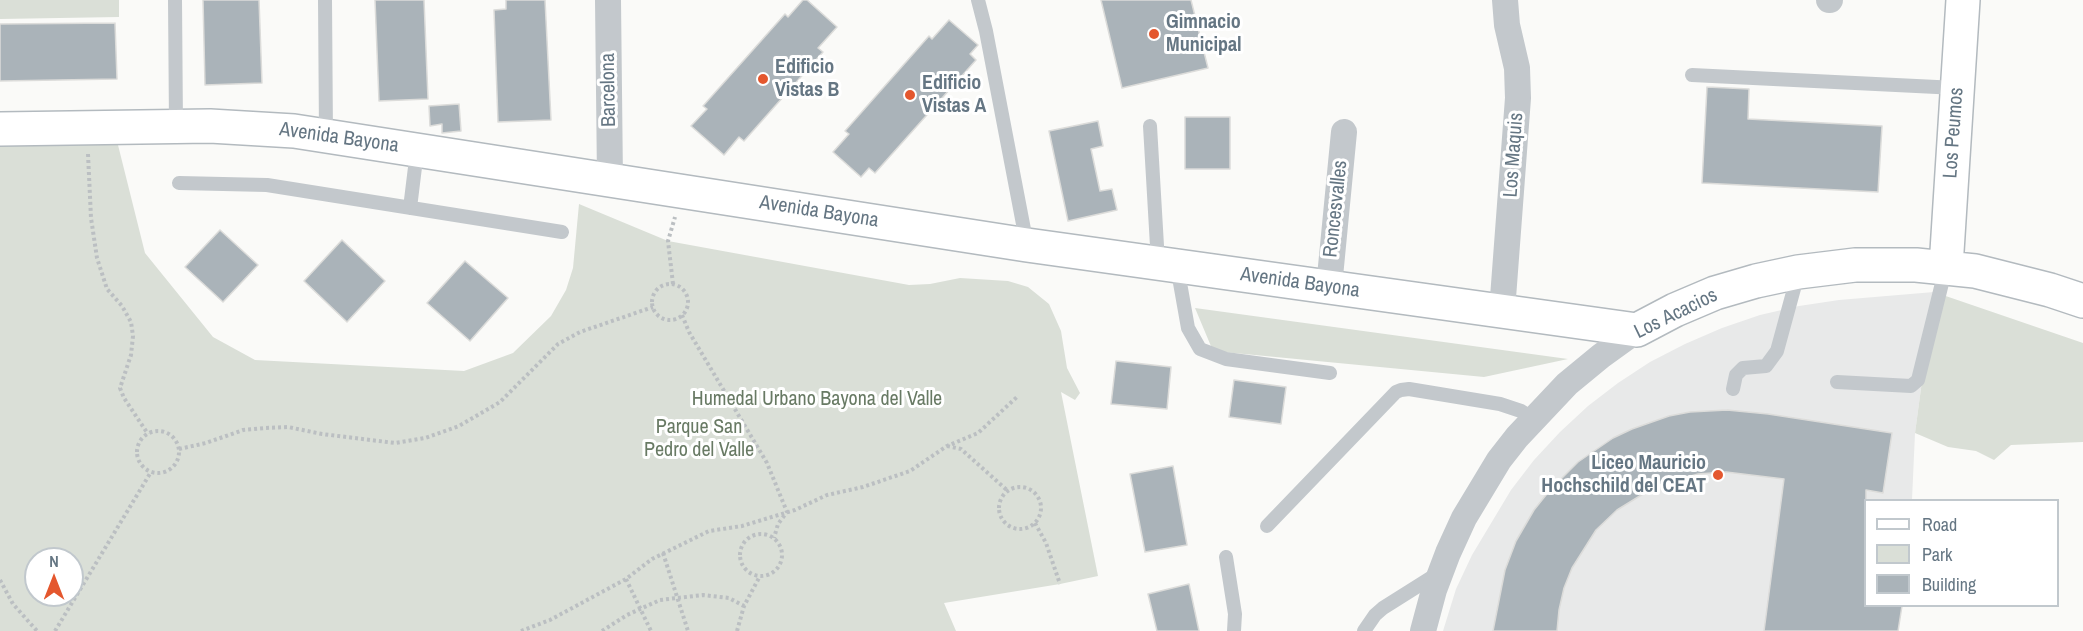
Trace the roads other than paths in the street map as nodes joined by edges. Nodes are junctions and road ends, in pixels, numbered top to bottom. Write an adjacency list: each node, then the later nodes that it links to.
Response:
1 (175, 0): 9 (lane)
2 (325, 0): 13 (lane)
3 (608, 0): 15 (street, Barcelona)
4 (978, 0): 19 (lane)
5 (1505, 0): 25 (street, Los Maquis)
6 (1963, 0): 8 (main road, Los Peumos)
7 (1692, 75): 8 (lane)
8 (1957, 88): 21 (main road, Los Peumos)
9 (176, 126): 11 (main road, Avenida Bayona); 13 (main road, Avenida Bayona)
10 (1150, 126): 20 (lane)
11 (0, 129)
12 (1344, 132): 23 (street, Roncesvalles)
13 (326, 135): 14 (main road, Avenida Bayona)
14 (417, 149): 15 (main road, Avenida Bayona); 17 (lane)
15 (610, 180): 19 (main road, Avenida Bayona)
16 (179, 183): 17 (lane)
17 (410, 208): 18 (lane)
18 (561, 232)
19 (1027, 245): 20 (main road, Avenida Bayona)
20 (1168, 264): 23 (main road, Avenida Bayona); 27 (lane)
21 (1946, 267): 22 (main road, Los Acacios); 24 (main road, Los Acacios); 28 (lane)
22 (1798, 272): 26 (main road, Los Acacios); 29 (lane)
23 (1329, 287): 25 (main road, Avenida Bayona)
24 (2083, 301)
25 (1502, 311): 26 (main road, Avenida Bayona)
26 (1637, 330): 30 (street, Los Acacios)
27 (1330, 373)
28 (1837, 382)
29 (1733, 389)
30 (1534, 419): 31 (lane); 33 (street, Los Acacios)
31 (1267, 526)
32 (1226, 557): 34 (lane)
33 (1441, 572): 35 (lane); 36 (street, Los Acacios)
34 (1234, 631)
35 (1364, 631)
36 (1423, 631)

